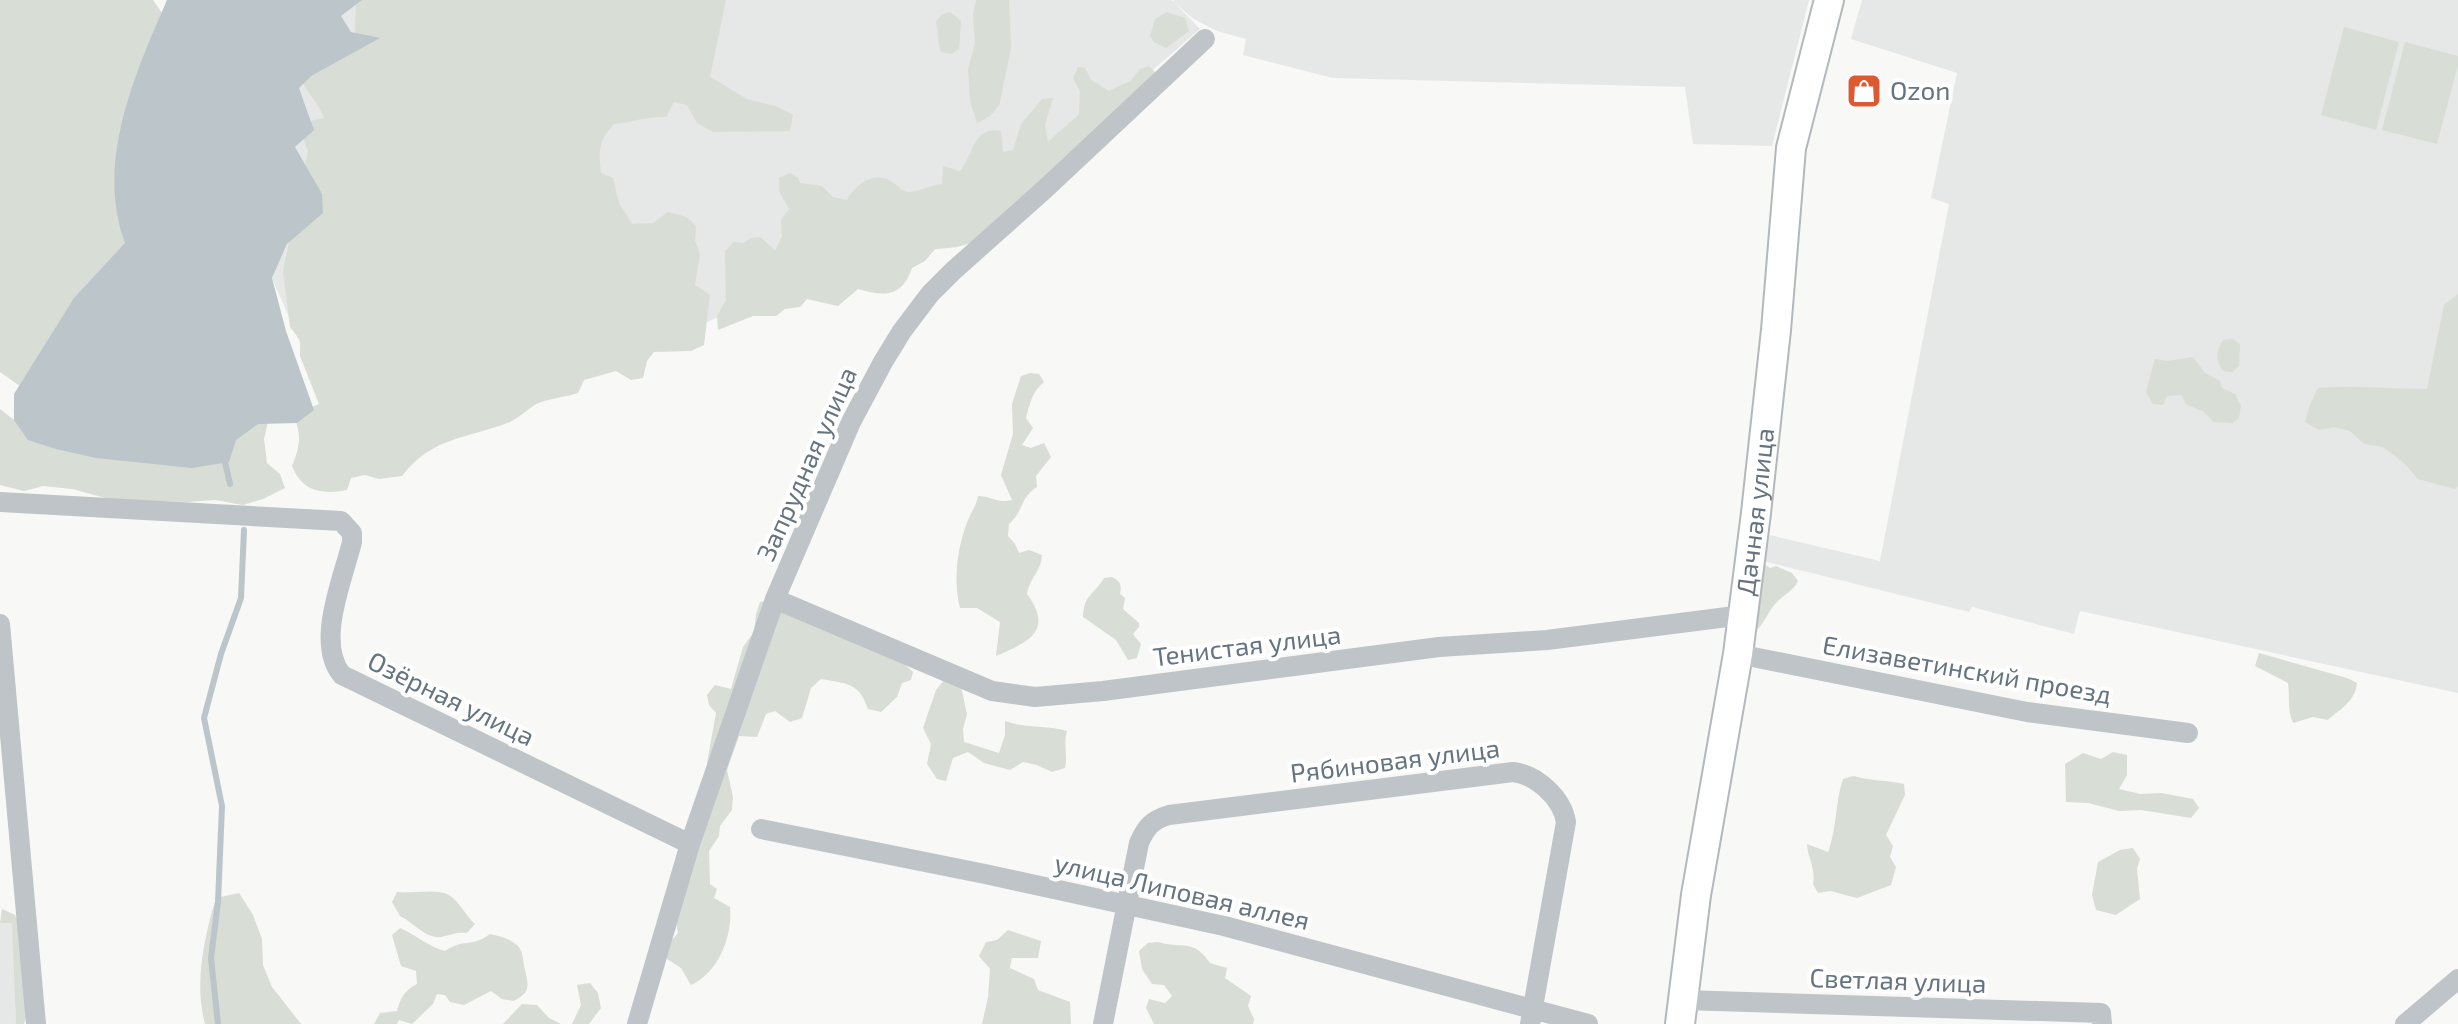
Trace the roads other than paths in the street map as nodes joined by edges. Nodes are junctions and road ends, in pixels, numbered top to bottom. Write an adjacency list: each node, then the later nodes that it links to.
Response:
1 (1829, 0): 5 (street, Дачная улица)
2 (1205, 39): 4 (street, Запрудная улица)
3 (0, 502): 10 (street, Озёрная улица)
4 (775, 599): 5 (street, Тенистая улица); 10 (street, Запрудная улица)
5 (1743, 615): 7 (street, Дачная улица)
6 (0, 624): 15 (street)
7 (1738, 654): 8 (street, Елизаветинский проезд); 13 (street, Дачная улица)
8 (2188, 733)
9 (761, 829): 11 (street, улица Липовая аллея)
10 (690, 844): 16 (street, Запрудная улица)
11 (1127, 905): 14 (street, улица Липовая аллея); 14 (street, Рябиновая улица); 17 (street, Рябиновая улица)
12 (2458, 979): 20 (street)
13 (1681, 1012): 19 (street, Светлая улица)
14 (1531, 1017): 18 (street, улица Липовая аллея)
15 (36, 1024)
16 (637, 1024)
17 (1103, 1024)
18 (1588, 1024)
19 (2102, 1024)
20 (2405, 1024)

